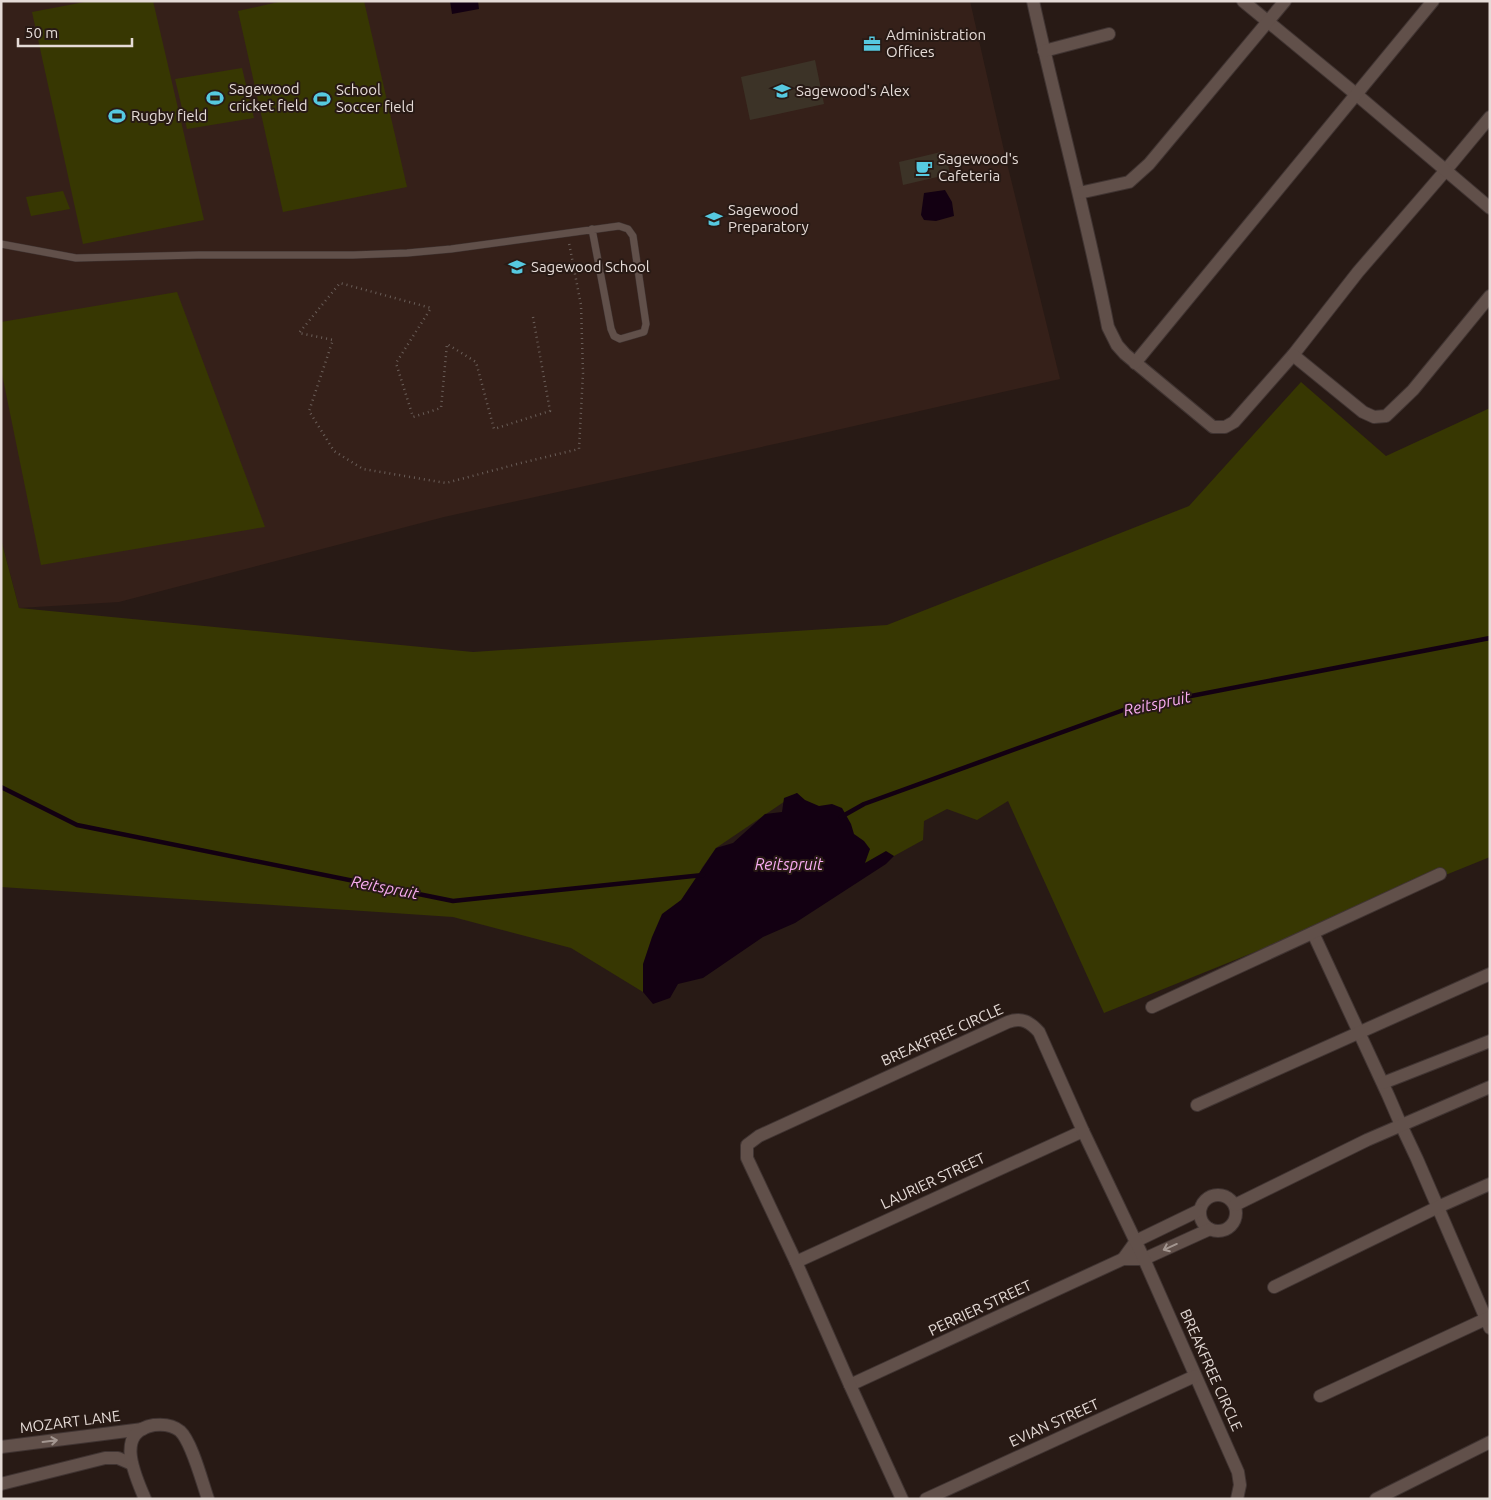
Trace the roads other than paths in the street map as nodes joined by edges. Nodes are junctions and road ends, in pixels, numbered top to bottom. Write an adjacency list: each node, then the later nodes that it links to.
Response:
1 (1033, 1): 7 (street)
2 (1243, 1): 5 (street)
3 (1285, 1): 5 (street)
4 (1433, 1): 8 (street)
5 (1268, 22): 8 (street); 11 (street)
6 (1109, 34): 7 (street)
7 (1044, 51): 11 (street)
8 (1356, 95): 10 (street); 17 (street)
9 (1490, 116): 10 (street)
10 (1446, 170): 12 (street); 16 (street)
11 (1079, 192): 17 (street)
12 (1490, 208)
13 (592, 229): 13 (lane); 14 (lane)
14 (1, 244)
15 (1490, 296): 16 (street)
16 (1293, 355): 17 (street)
17 (1135, 363)
18 (1440, 874): 19 (street)
19 (1312, 933): 21 (street); 22 (street)
20 (1490, 974): 22 (street)
21 (1152, 1007)
22 (1359, 1032): 24 (street); 26 (street)
23 (1490, 1040): 24 (street)
24 (1383, 1082): 27 (street)
25 (1490, 1087): 27 (street)
26 (1197, 1105)
27 (1400, 1125): 30 (street); 31 (street)
28 (1083, 1131): 34 (street, BREAKFREE CIRCLE); 37 (street, LAURIER STREET); 37 (street, BREAKFREE CIRCLE)
29 (1490, 1184): 31 (street)
30 (1235, 1205): 32 (street); 33 (street)
31 (1438, 1207): 38 (street); 39 (street)
32 (1200, 1210): 33 (street); 34 (street, PERRIER STREET)
33 (1210, 1229): 36 (street, PERRIER STREET, one-way to 36)
34 (1136, 1241): 35 (street, PERRIER STREET); 36 (street, BREAKFREE CIRCLE)
35 (1122, 1259): 36 (street, PERRIER STREET); 41 (street, PERRIER STREET)
36 (1144, 1259): 40 (street, BREAKFREE CIRCLE)
37 (796, 1262): 41 (street, BREAKFREE CIRCLE)
38 (1274, 1287)
39 (1488, 1321): 42 (street)
40 (1195, 1376): 51 (street, EVIAN STREET); 52 (street, BREAKFREE CIRCLE)
41 (850, 1385): 50 (street, BREAKFREE CIRCLE)
42 (1320, 1396)
43 (143, 1429): 45 (street, MOZART LANE, one-way to 43); 46 (street); 49 (street, MOZART LANE)
44 (1490, 1442): 53 (street)
45 (1, 1447)
46 (132, 1464): 47 (street); 48 (street)
47 (1, 1484)
48 (145, 1499)
49 (208, 1499)
50 (902, 1499)
51 (926, 1499)
52 (1236, 1499)
53 (1376, 1499)

